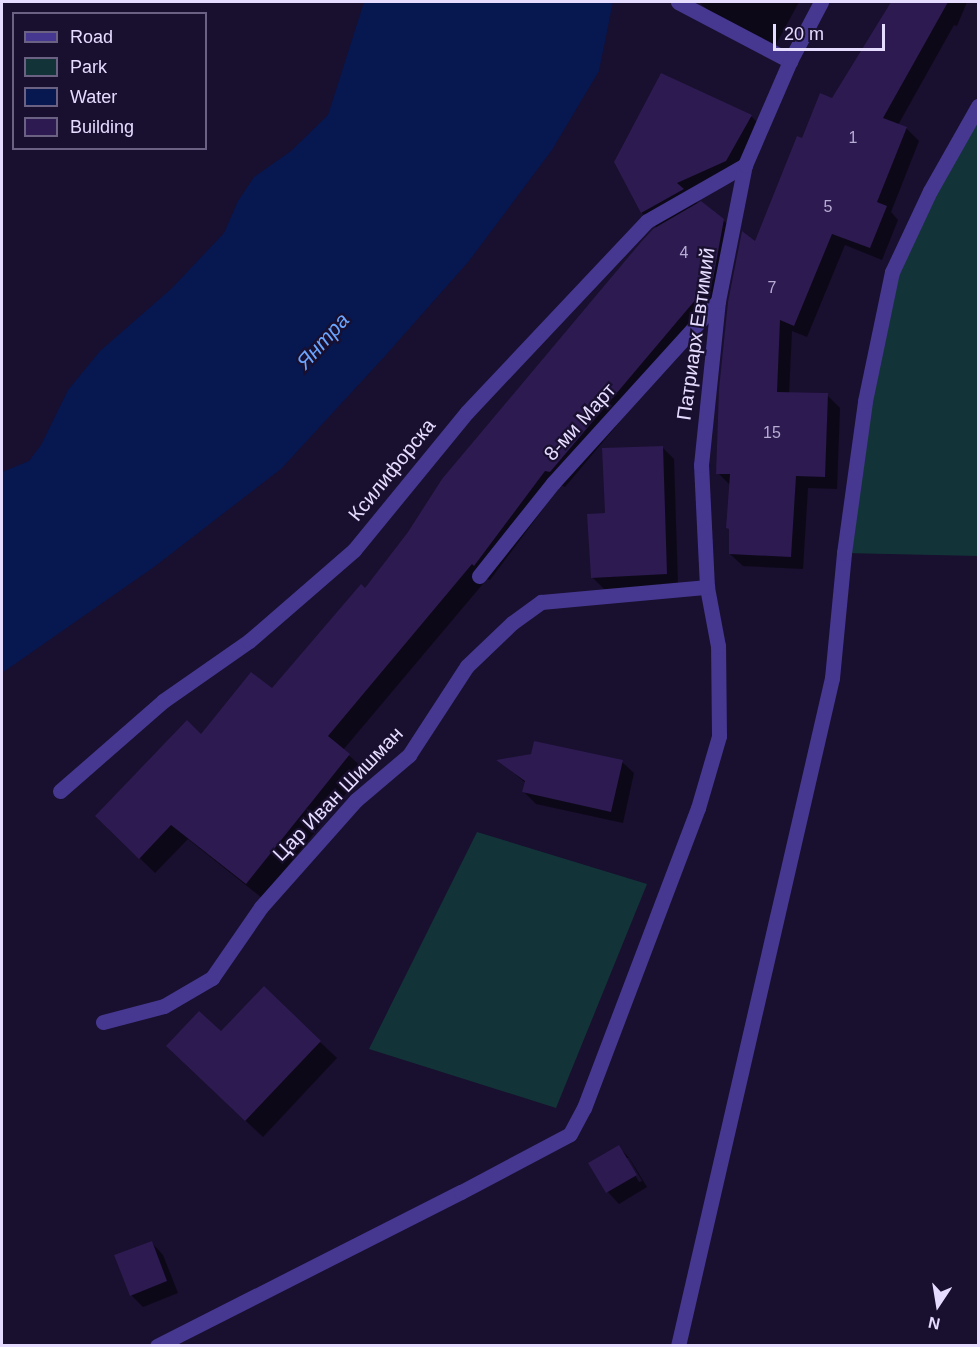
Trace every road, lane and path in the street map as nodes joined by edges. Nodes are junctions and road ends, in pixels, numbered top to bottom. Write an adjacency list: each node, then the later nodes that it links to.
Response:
1 (678, 2): 3 (street)
2 (821, 2): 3 (street, Патриарх Евтимий)
3 (790, 61): 5 (street, Патриарх Евтимий)
4 (978, 105): 12 (street)
5 (745, 165): 6 (street, Патриарх Евтимий); 9 (street, Ксилифорска)
6 (718, 301): 7 (street, 8-ми Март); 8 (street, Патриарх Евтимий)
7 (479, 576)
8 (707, 587): 10 (street, Цар Иван Шишман); 11 (street, Патриарх Евтимий)
9 (60, 792)
10 (103, 1022)
11 (157, 1346)
12 (678, 1346)

